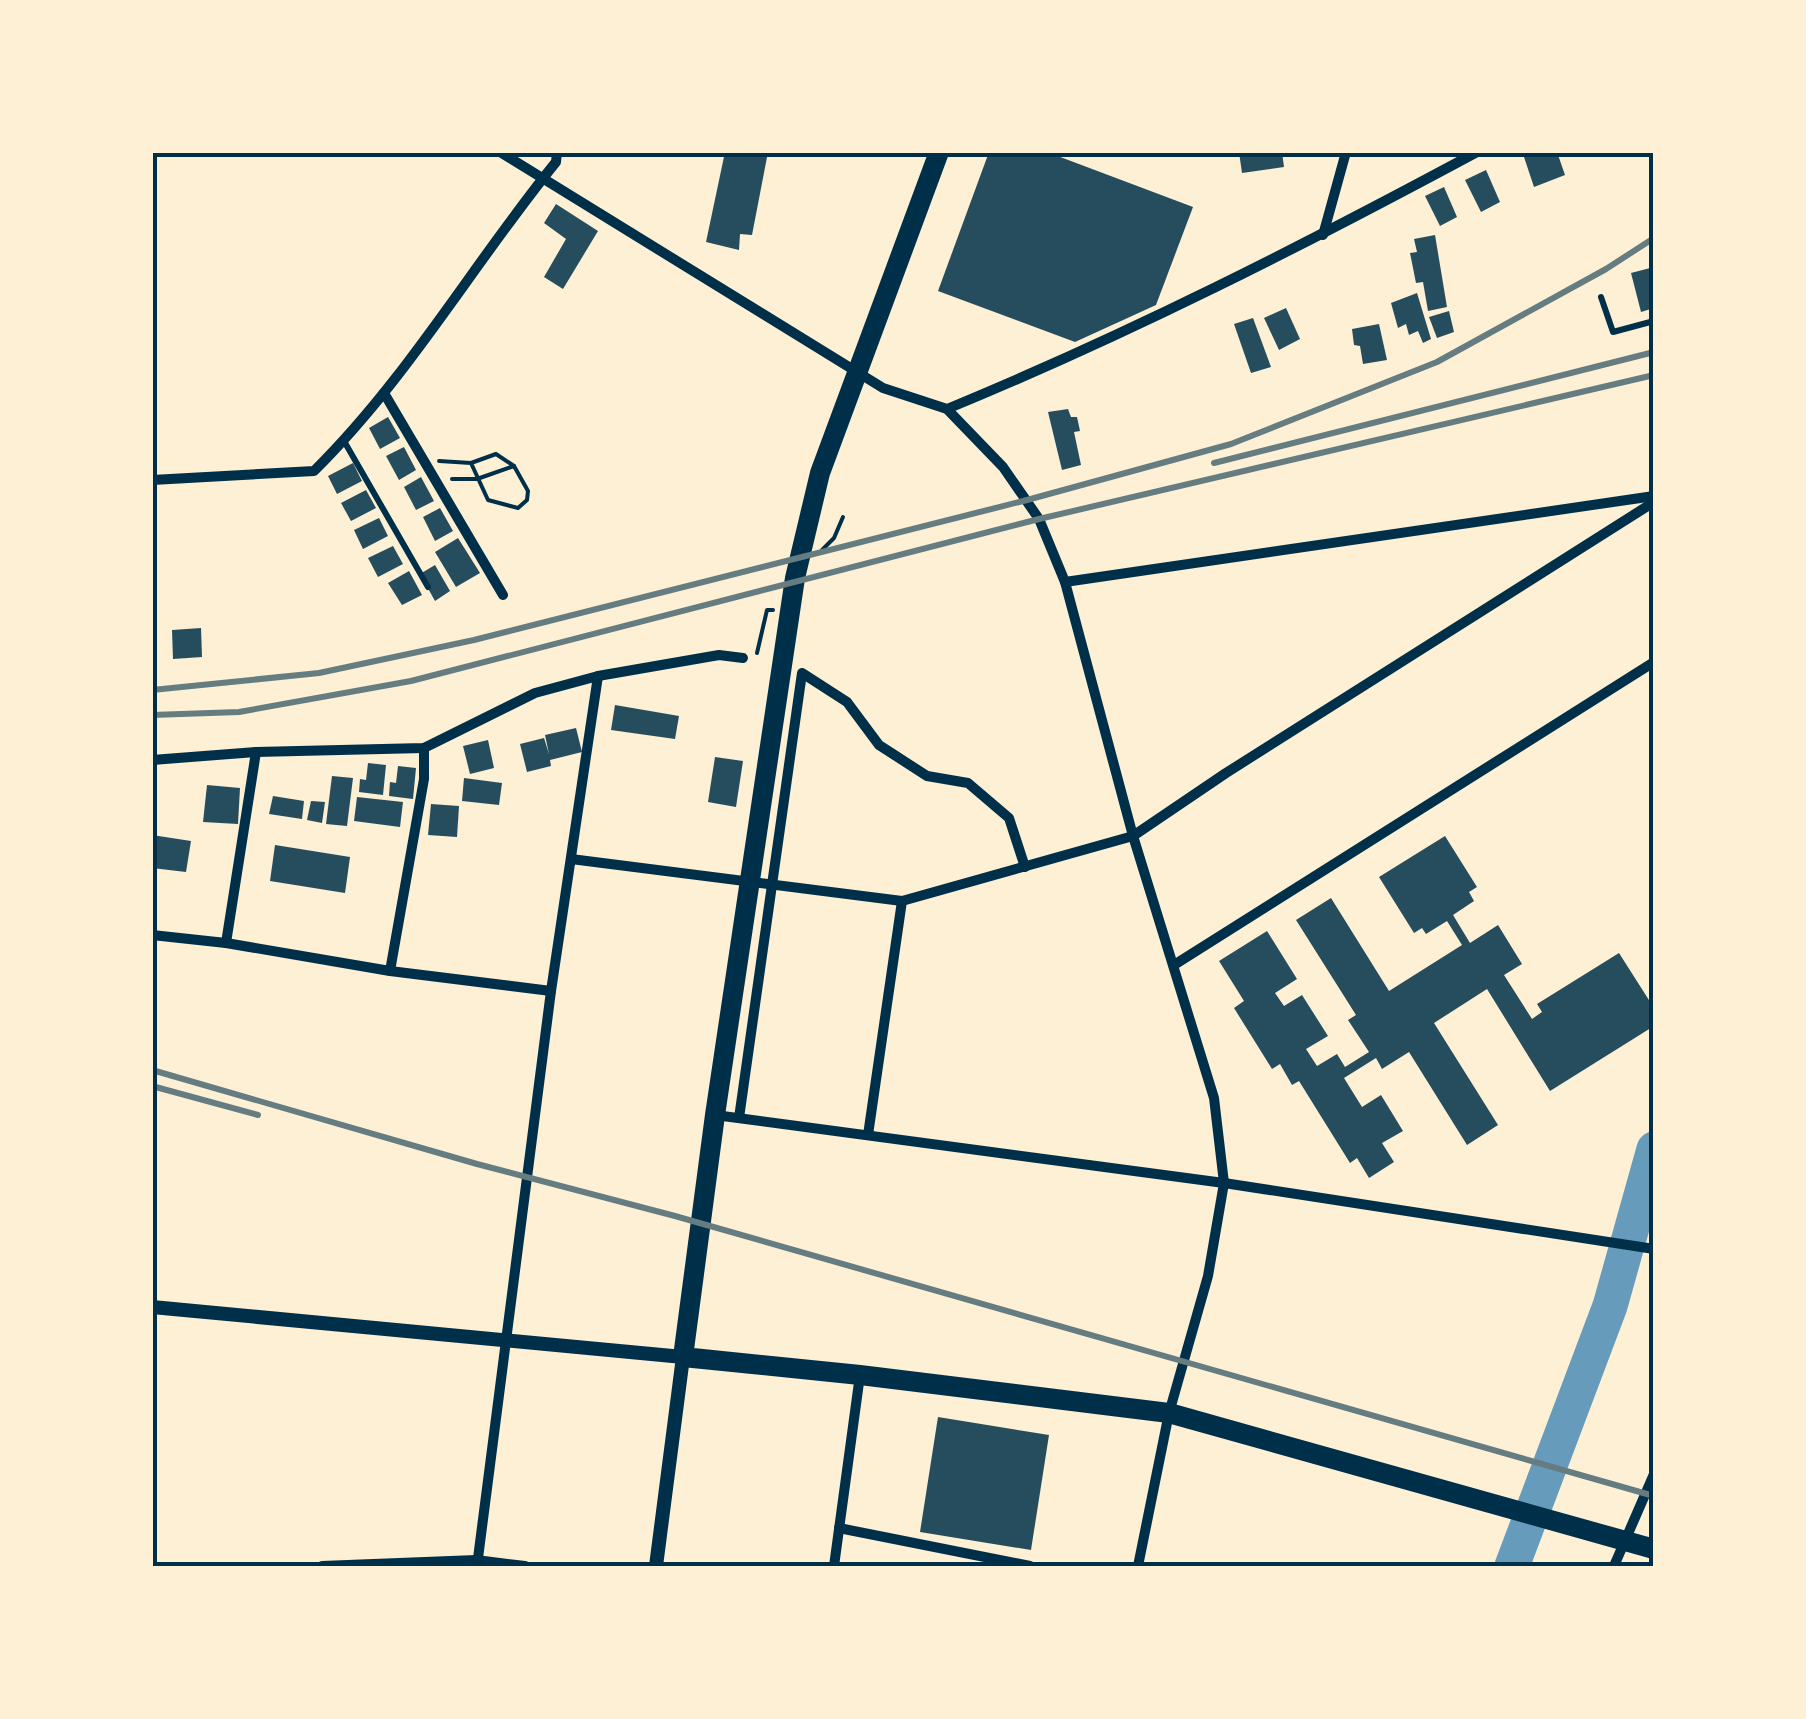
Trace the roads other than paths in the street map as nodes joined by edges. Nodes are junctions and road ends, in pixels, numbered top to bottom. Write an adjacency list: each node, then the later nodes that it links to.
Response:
1 (500, 152): 6 (street)
2 (557, 152): 6 (street)
3 (1346, 152): 7 (street)
4 (1477, 152): 7 (street)
5 (938, 153): 34 (highway)
6 (542, 180): 10 (street); 11 (street)
7 (1323, 235): 11 (street)
8 (1601, 298): 9 (lane)
9 (1654, 321)
10 (384, 394): 12 (street); 17 (street)
11 (947, 409): 15 (street)
12 (344, 441): 13 (street); 16 (lane)
13 (152, 480)
14 (1654, 499): 15 (street); 24 (street)
15 (1065, 582): 24 (street)
16 (428, 587)
17 (503, 595)
18 (743, 658): 20 (street)
19 (1654, 662): 31 (street)
20 (598, 676): 21 (street); 25 (street)
21 (424, 748): 22 (street); 32 (street)
22 (256, 752): 23 (street); 30 (street)
23 (152, 760)
24 (1133, 836): 26 (street); 31 (street)
25 (571, 860): 27 (street); 33 (street)
26 (1025, 867): 27 (street); 28 (street)
27 (772, 887): 28 (street); 35 (street)
28 (902, 902): 36 (street)
29 (152, 935): 30 (street)
30 (226, 943): 32 (street)
31 (1174, 965): 37 (street)
32 (390, 971): 33 (street)
33 (550, 991): 40 (street)
34 (715, 1115): 35 (street); 41 (highway)
35 (739, 1118): 36 (street)
36 (868, 1135): 37 (street)
37 (1224, 1184): 38 (street); 43 (street)
38 (1654, 1249)
39 (152, 1307): 40 (street)
40 (504, 1341): 41 (street); 47 (street)
41 (683, 1358): 42 (highway); 50 (street)
42 (860, 1375): 43 (highway); 45 (street)
43 (1169, 1413): 46 (highway); 53 (street)
44 (1654, 1474): 54 (street)
45 (839, 1528): 51 (street); 52 (street)
46 (1654, 1548)
47 (476, 1563): 48 (street); 49 (street)
48 (322, 1566)
49 (525, 1566)
50 (656, 1566)
51 (834, 1566)
52 (1030, 1566)
53 (1138, 1566)
54 (1614, 1566)

